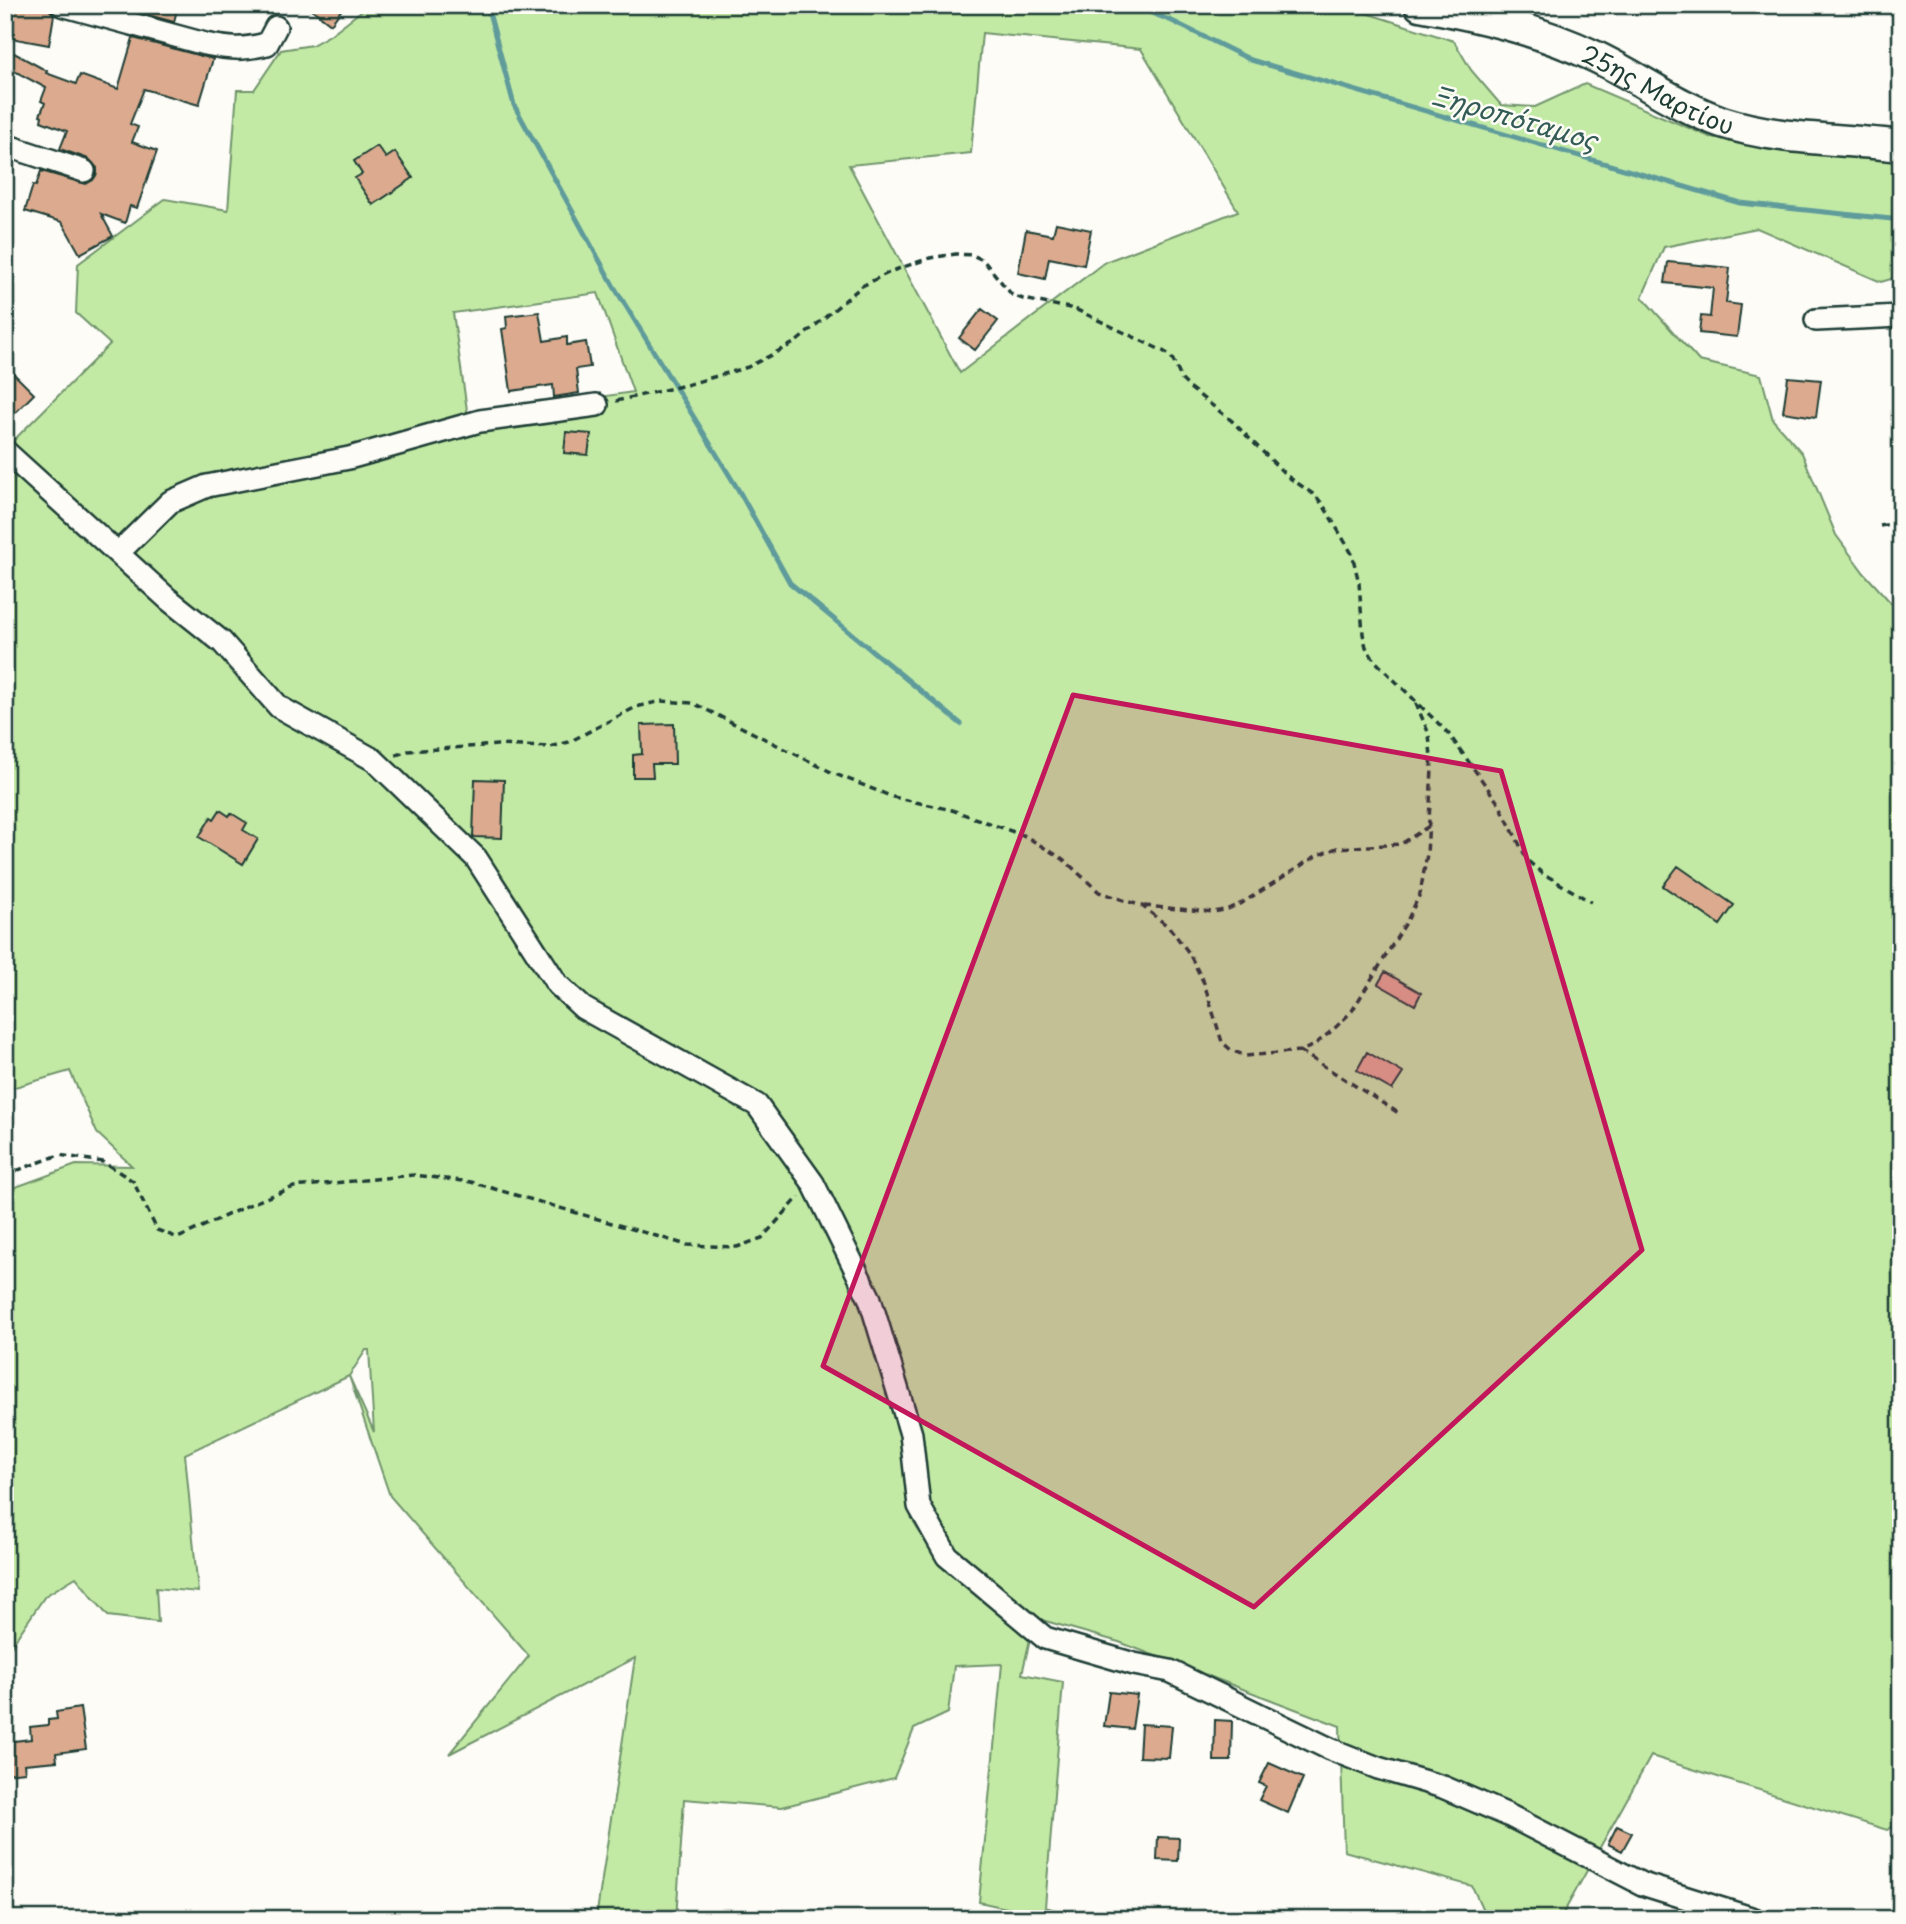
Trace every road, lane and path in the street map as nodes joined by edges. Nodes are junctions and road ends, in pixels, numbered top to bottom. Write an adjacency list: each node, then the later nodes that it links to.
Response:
1 (62, 5): 3 (street)
2 (1420, 5): 5 (main road, 25ης Μαρτίου)
3 (276, 27)
4 (5, 145): 6 (street)
5 (1901, 146)
6 (84, 171)
7 (1901, 317): 8 (street)
8 (1816, 320)
9 (597, 405): 13 (street); 14 (path)
10 (5, 451): 13 (street)
11 (1901, 522): 12 (path)
12 (1880, 526)
13 (118, 553): 15 (street)
14 (1414, 699): 16 (path); 17 (path)
15 (374, 760): 18 (path); 22 (street)
16 (1429, 826): 18 (path); 19 (path)
17 (1591, 902)
18 (1142, 906): 19 (path)
19 (1300, 1051): 20 (path)
20 (1400, 1114)
21 (5, 1175): 22 (path)
22 (813, 1183): 23 (street)
23 (1754, 1919)

